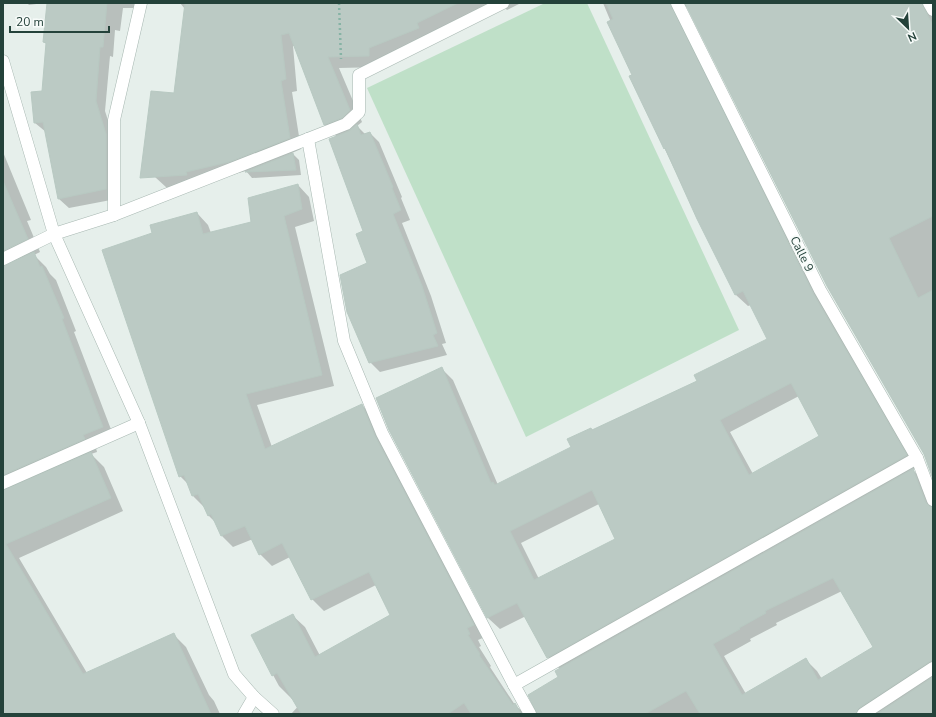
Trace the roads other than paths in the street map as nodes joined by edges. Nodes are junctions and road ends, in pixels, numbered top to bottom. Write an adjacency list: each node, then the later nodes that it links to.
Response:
1 (141, 3): 8 (street)
2 (503, 3): 7 (street)
3 (678, 3): 12 (street, Calle 9)
4 (929, 3): 5 (street)
5 (933, 10)
6 (3, 61): 9 (street)
7 (308, 139): 8 (street); 16 (street)
8 (114, 215): 9 (street)
9 (54, 234): 10 (street); 11 (street)
10 (3, 259)
11 (139, 423): 13 (street); 17 (street)
12 (917, 458): 14 (street, Calle 9); 16 (street)
13 (3, 483)
14 (933, 500)
15 (933, 668): 21 (street)
16 (514, 685): 20 (street)
17 (254, 697): 18 (street); 19 (street)
18 (244, 714)
19 (273, 714)
20 (530, 714)
21 (863, 714)

